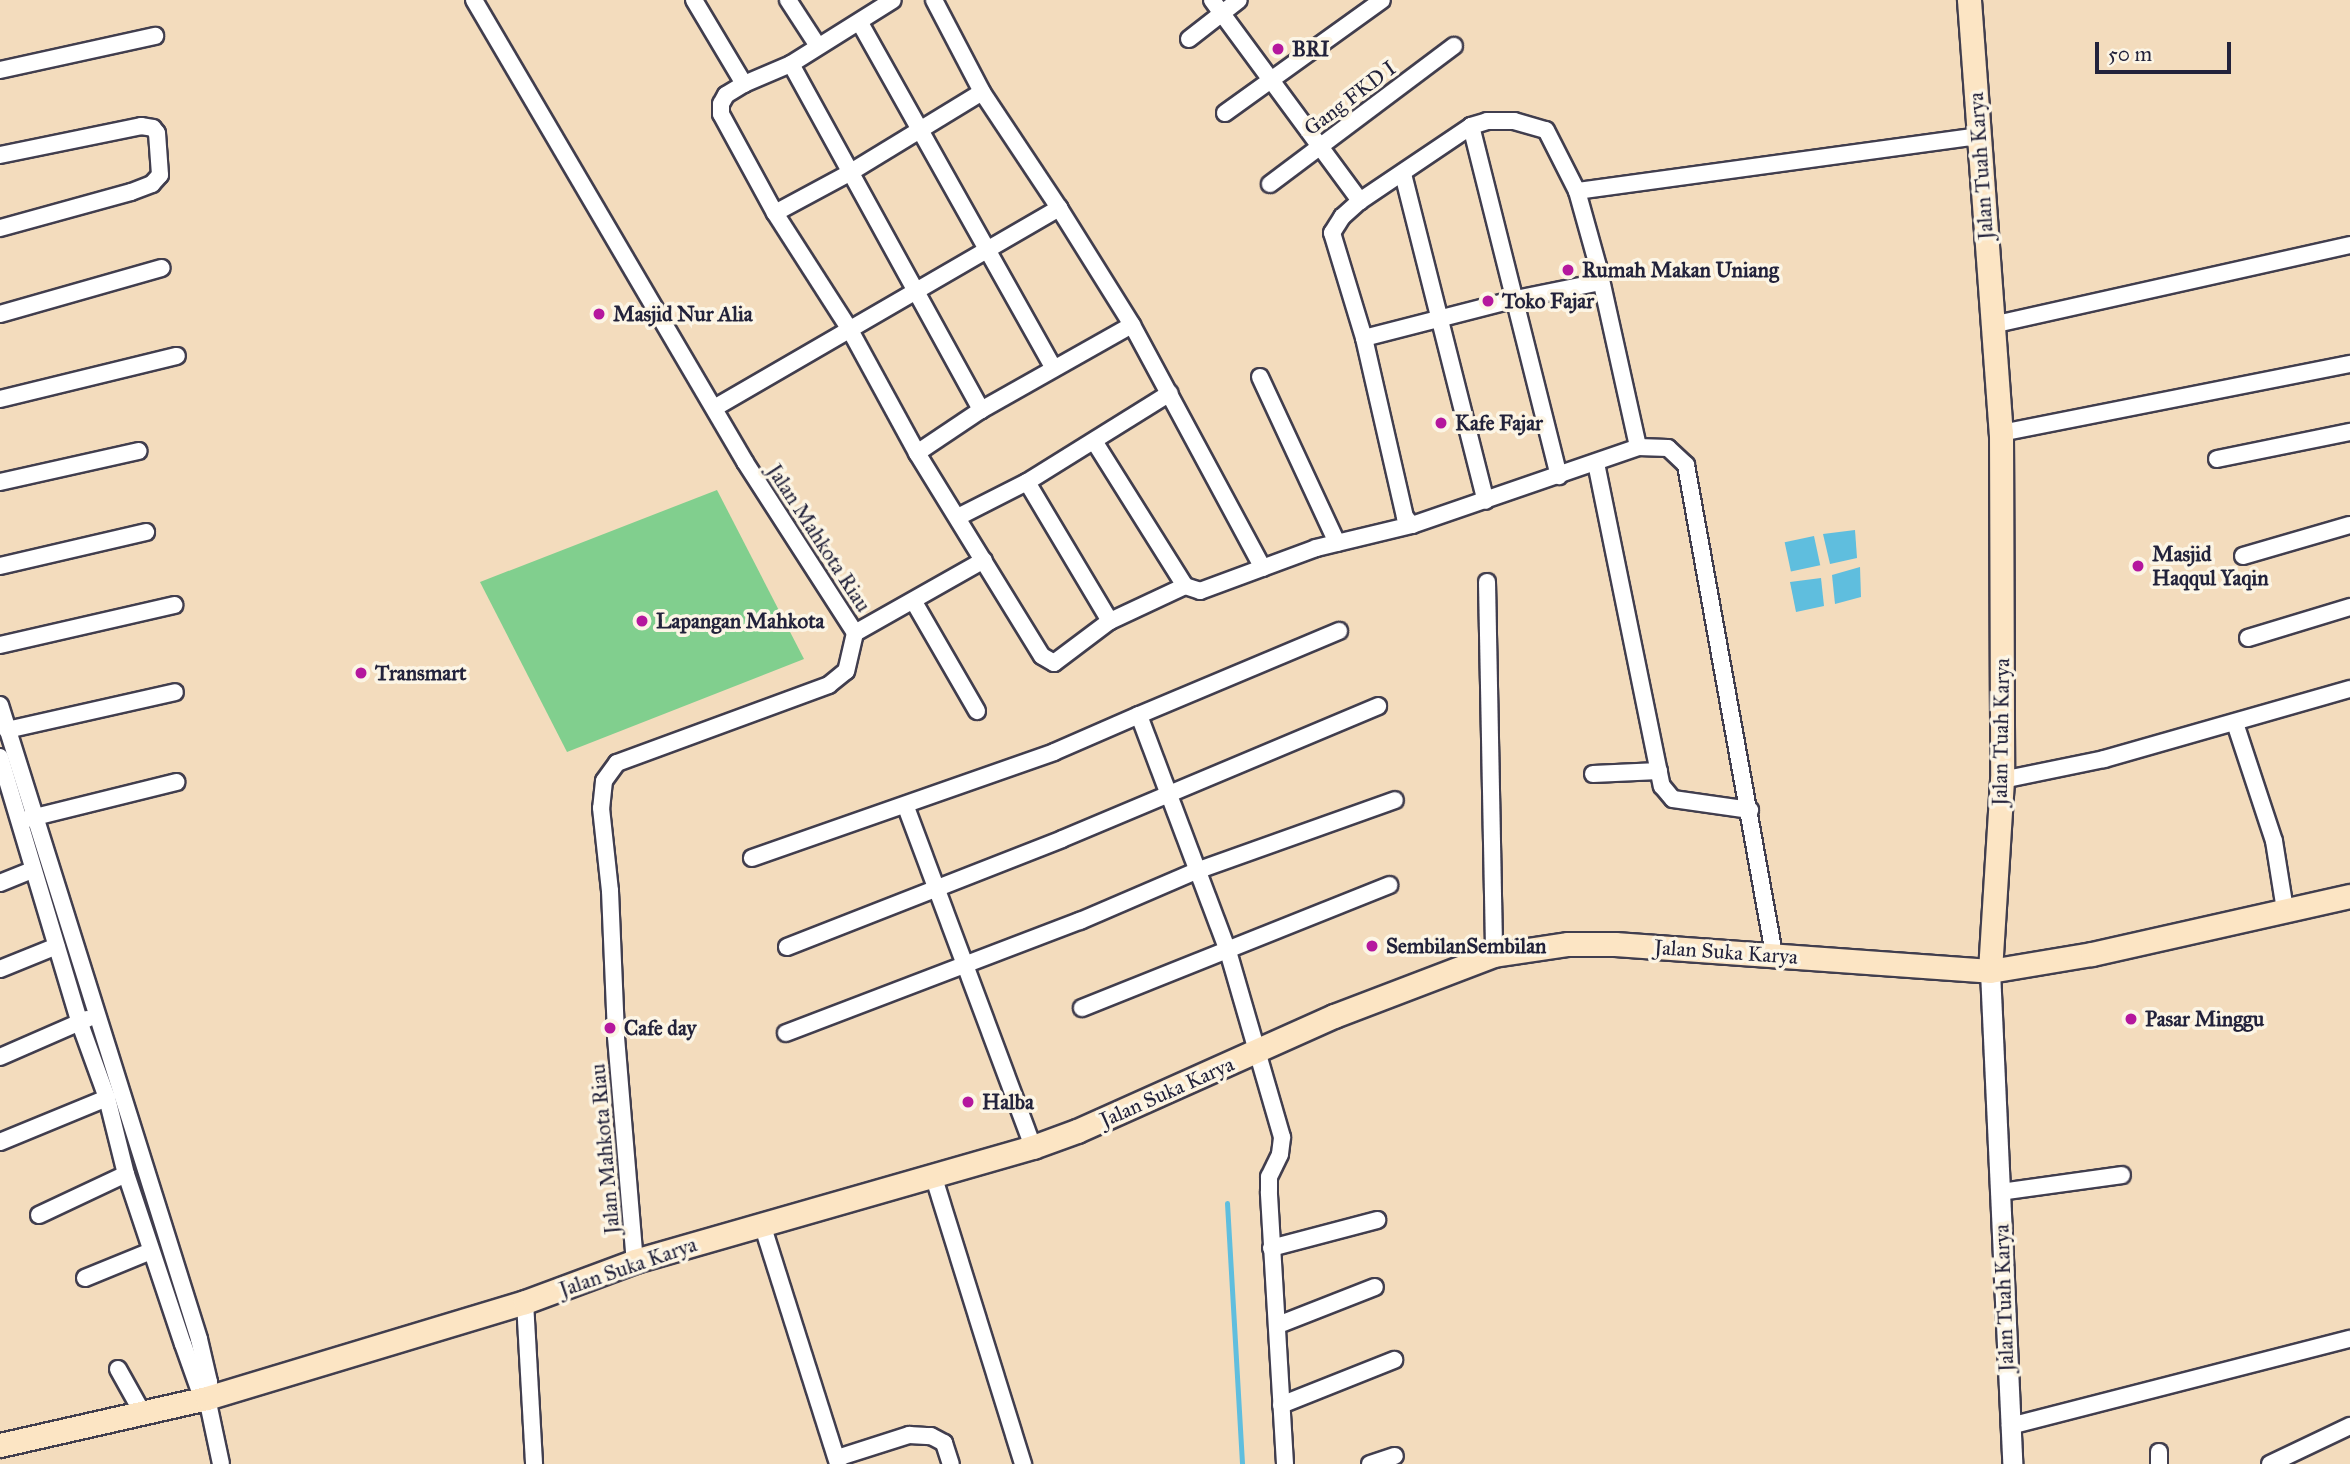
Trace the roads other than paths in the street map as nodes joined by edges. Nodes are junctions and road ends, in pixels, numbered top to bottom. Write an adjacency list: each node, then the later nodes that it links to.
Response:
1 (474, 0): 52 (street, Jalan Mahkota Riau)
2 (694, 0): 18 (street)
3 (788, 0): 13 (street)
4 (934, 0): 19 (street)
5 (1239, 0): 9 (street)
6 (1382, 0): 17 (street)
7 (1969, 0): 23 (main road, Jalan Tuah Karya)
8 (888, 1): 10 (street)
9 (1217, 7): 12 (street); 17 (street)
10 (860, 23): 13 (street); 22 (street)
11 (155, 36): 16 (street)
12 (1189, 40)
13 (818, 46): 15 (street)
14 (1454, 46): 24 (street, Gang FKD I)
15 (791, 64): 18 (street); 26 (street)
16 (0, 70)
17 (1272, 82): 20 (street); 24 (street)
18 (744, 84): 32 (street)
19 (982, 92): 22 (street); 31 (street)
20 (1226, 113)
21 (1471, 125): 27 (street); 29 (street); 39 (street)
22 (919, 131): 26 (street); 35 (street)
23 (1979, 136): 29 (street); 43 (main road, Jalan Tuah Karya)
24 (1320, 148): 28 (street, Gang FKD I); 30 (street)
25 (0, 155): 33 (street)
26 (851, 172): 32 (street); 38 (street)
27 (1403, 174): 30 (street); 41 (street)
28 (1270, 184)
29 (1577, 191): 37 (street)
30 (1360, 201): 45 (street)
31 (1059, 208): 35 (street); 42 (street)
32 (775, 213): 44 (street)
33 (0, 228)
34 (2350, 245): 43 (street)
35 (988, 250): 38 (street); 48 (street)
36 (162, 268): 40 (street)
37 (1600, 282): 39 (street); 57 (street)
38 (917, 291): 44 (street); 53 (street)
39 (1516, 299): 41 (street); 62 (street)
40 (0, 314)
41 (1438, 320): 45 (street); 65 (street)
42 (1132, 325): 48 (street); 50 (street)
43 (1992, 326): 55 (main road, Jalan Tuah Karya)
44 (849, 330): 52 (street); 59 (street)
45 (1364, 338): 68 (street)
46 (177, 356): 51 (street)
47 (2350, 364): 55 (street)
48 (1054, 368): 53 (street)
49 (1260, 377): 70 (street)
50 (1170, 393): 56 (street); 74 (street)
51 (0, 399)
52 (716, 407): 82 (street, Jalan Mahkota Riau)
53 (981, 410): 59 (street)
54 (2350, 432): 60 (street)
55 (2001, 433): 96 (main road, Jalan Tuah Karya)
56 (1094, 441): 64 (street); 76 (street)
57 (1638, 447): 61 (street); 102 (street)
58 (139, 450): 63 (street)
59 (917, 453): 66 (street)
60 (2217, 459)
61 (1596, 463): 62 (street); 94 (street)
62 (1559, 476): 65 (street)
63 (0, 482)
64 (1027, 482): 66 (street); 80 (street)
65 (1486, 501): 68 (street)
66 (958, 517): 72 (street)
67 (2350, 525): 71 (street)
68 (1412, 526): 70 (street)
69 (146, 532): 73 (street)
70 (1337, 543): 74 (street)
71 (2244, 556)
72 (984, 560): 77 (street); 80 (street)
73 (0, 566)
74 (1263, 568): 76 (street)
75 (1486, 582): 116 (street)
76 (1185, 586): 80 (street)
77 (914, 602): 82 (street); 89 (street)
78 (174, 605): 84 (street)
79 (2350, 607): 83 (street)
80 (1110, 621)
81 (1339, 631): 90 (street)
82 (855, 632): 139 (street, Jalan Mahkota Riau)
83 (2248, 638)
84 (0, 645)
85 (2350, 689): 91 (street)
86 (174, 692): 92 (street)
87 (0, 705): 92 (street)
88 (1378, 706): 99 (street)
89 (977, 711)
90 (1139, 715): 99 (street); 101 (street)
91 (2235, 723): 96 (street); 112 (street)
92 (6, 740): 103 (street)
93 (0, 757): 98 (street)
94 (1659, 771): 95 (street); 102 (street)
95 (1593, 774)
96 (2002, 780): 120 (main road, Jalan Tuah Karya)
97 (177, 782): 103 (street)
98 (5, 788): 104 (street)
99 (1170, 792): 107 (street); 110 (street)
100 (1395, 800): 107 (street)
101 (906, 807): 105 (street); 110 (street)
102 (1750, 810): 117 (street)
103 (36, 816): 104 (street); 122 (street)
104 (20, 822): 106 (street)
105 (752, 858)
106 (32, 870): 108 (street); 113 (street)
107 (1196, 871): 115 (street); 118 (street)
108 (0, 883)
109 (1389, 885): 115 (street)
110 (936, 890): 114 (street); 118 (street)
111 (2350, 896): 112 (main road, Jalan Suka Karya)
112 (2285, 910): 120 (main road, Jalan Suka Karya)
113 (57, 946): 119 (street); 123 (street)
114 (788, 947)
115 (1228, 951): 121 (street); 125 (street)
116 (1494, 955): 117 (main road, Jalan Suka Karya); 125 (main road, Jalan Suka Karya)
117 (1774, 955): 120 (main road, Jalan Suka Karya)
118 (964, 965): 124 (street); 129 (street)
119 (0, 969)
120 (1990, 971): 133 (street, Jalan Tuah Karya)
121 (1082, 1008)
122 (98, 1015): 123 (street); 147 (street)
123 (79, 1021): 126 (street); 127 (street)
124 (786, 1032)
125 (1259, 1051): 129 (main road, Jalan Suka Karya); 137 (street)
126 (0, 1057)
127 (107, 1098): 128 (street); 130 (street)
128 (0, 1142)
129 (1033, 1147): 132 (main road, Jalan Suka Karya)
130 (126, 1174): 134 (street); 138 (street)
131 (2122, 1175): 133 (street)
132 (934, 1178): 136 (main road, Jalan Suka Karya); 159 (street)
133 (2000, 1192): 150 (street, Jalan Tuah Karya)
134 (39, 1215)
135 (1377, 1220): 137 (street)
136 (762, 1224): 139 (main road, Jalan Suka Karya); 155 (street)
137 (1270, 1248): 143 (street)
138 (151, 1251): 140 (street); 147 (street)
139 (635, 1261): 142 (main road, Jalan Suka Karya)
140 (85, 1278)
141 (1375, 1287): 143 (street)
142 (525, 1302): 147 (main road, Jalan Suka Karya); 157 (street)
143 (1278, 1325): 148 (street)
144 (2350, 1339): 150 (street)
145 (1394, 1360): 148 (street)
146 (118, 1369): 149 (street)
147 (207, 1398): 149 (main road, Jalan Suka Karya); 156 (street)
148 (1281, 1405): 160 (street)
149 (142, 1412): 152 (main road, Jalan Suka Karya)
150 (2010, 1426): 162 (street, Jalan Tuah Karya)
151 (2350, 1426): 154 (street)
152 (0, 1445)
153 (1395, 1456): 161 (street)
154 (2292, 1459): 163 (street)
155 (838, 1461): 158 (street)
156 (221, 1464)
157 (534, 1464)
158 (951, 1464)
159 (1023, 1464)
160 (1285, 1464)
161 (1370, 1464)
162 (2012, 1464)
163 (2270, 1464)

